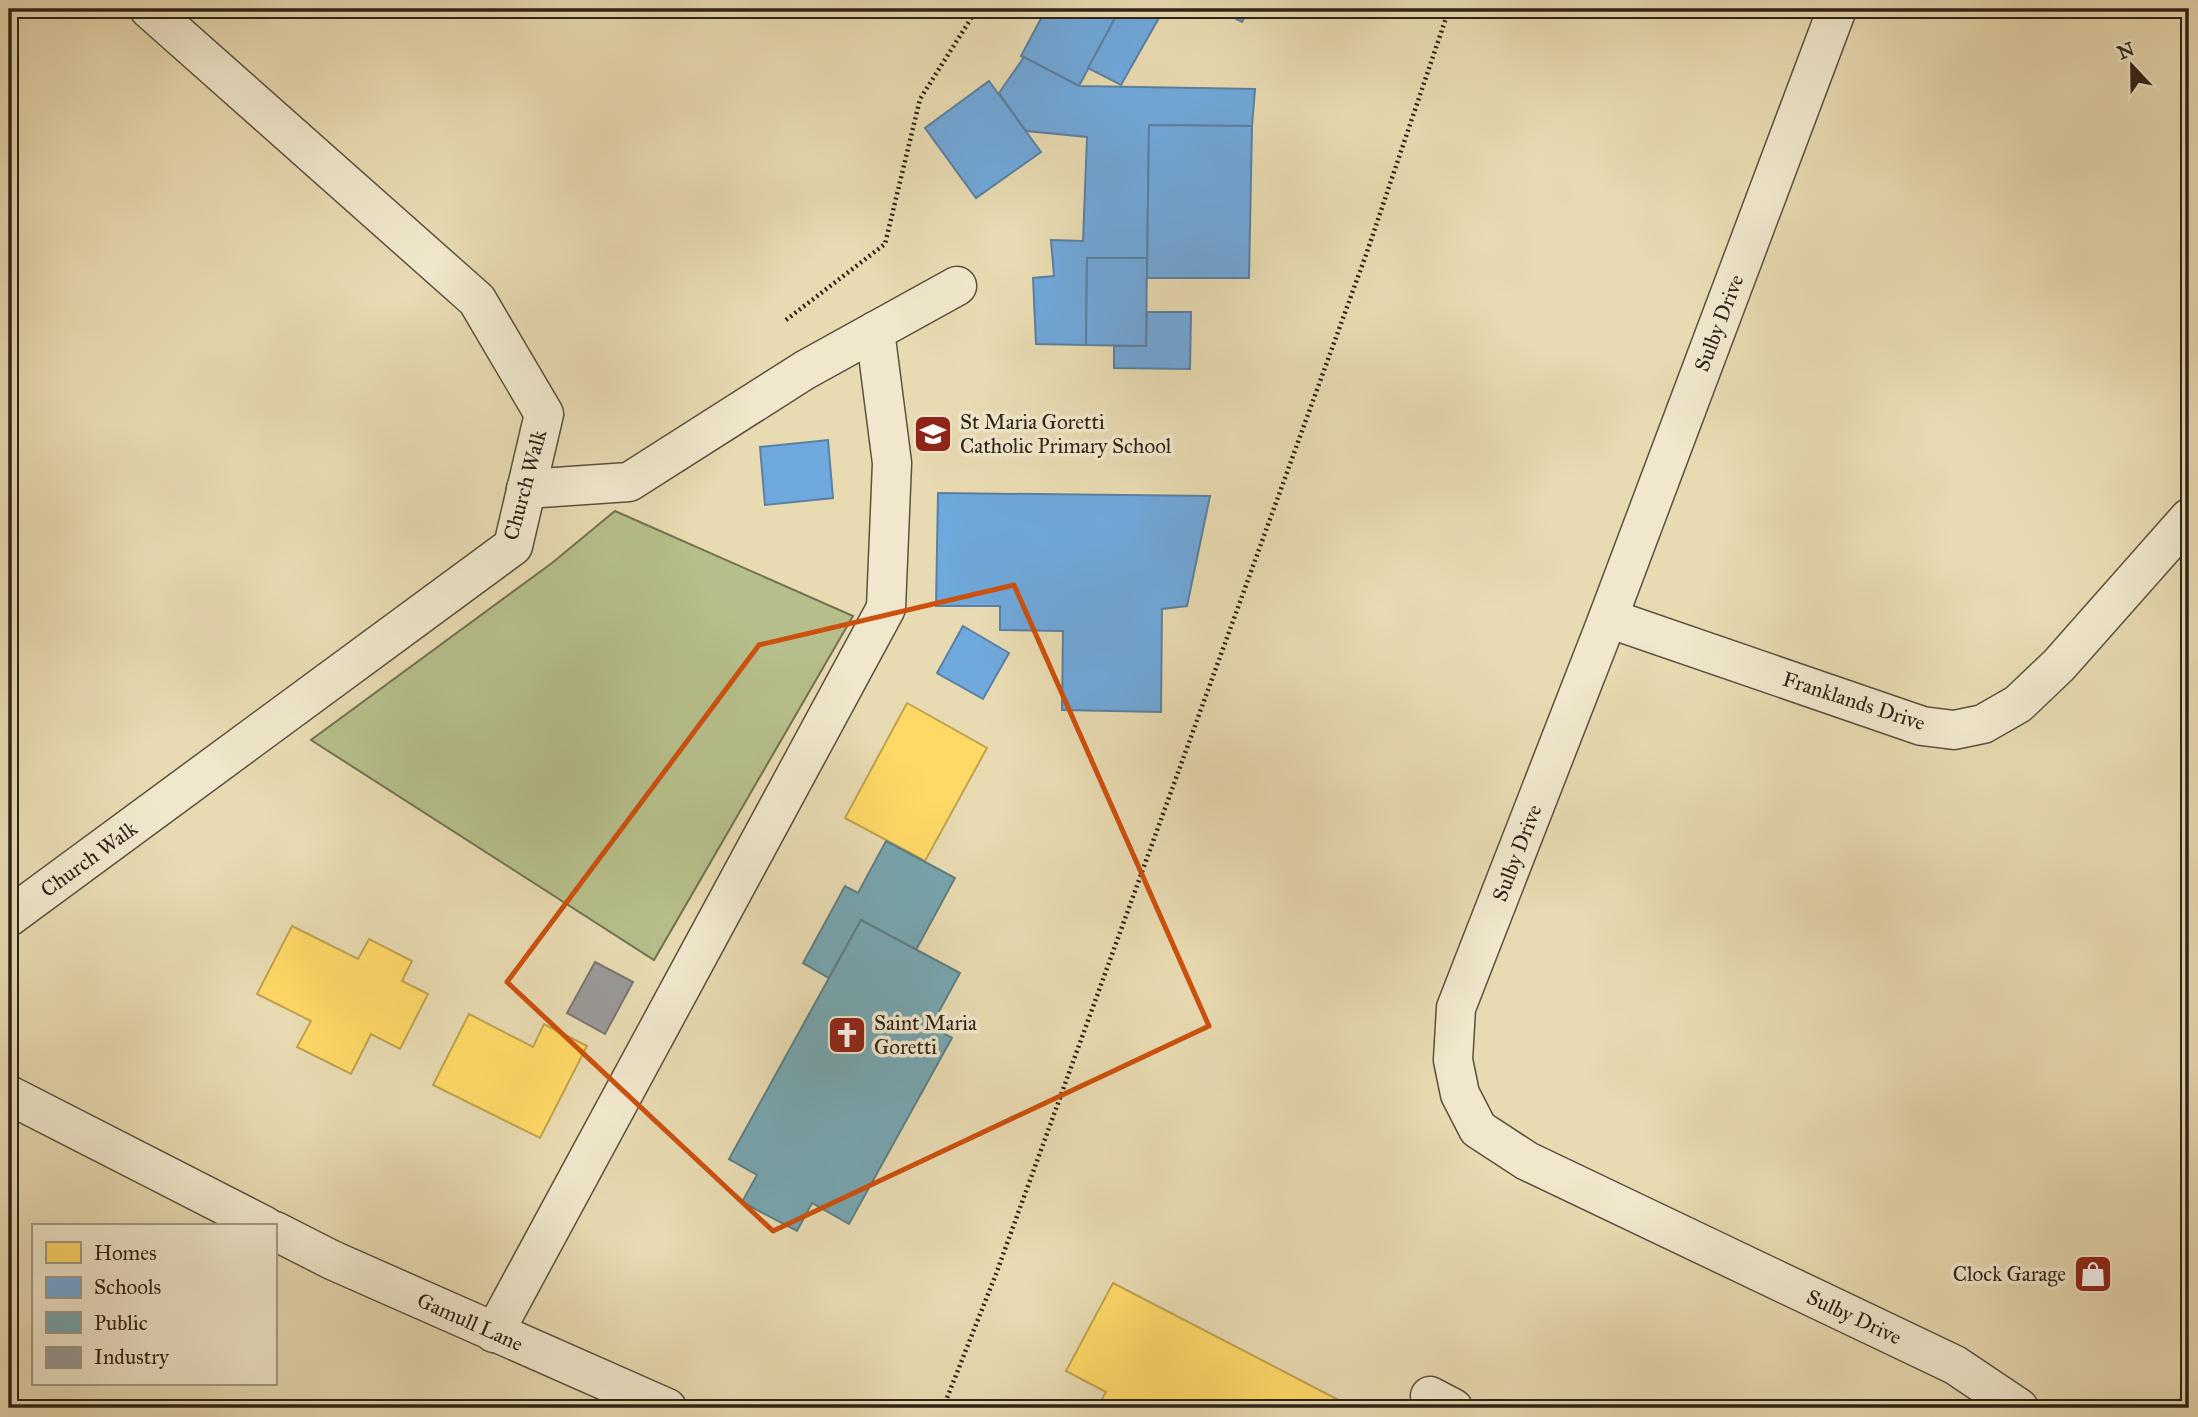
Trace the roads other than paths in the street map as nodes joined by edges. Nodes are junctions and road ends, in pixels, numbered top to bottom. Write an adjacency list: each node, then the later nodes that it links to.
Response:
1 (149, 9): 5 (street, Church Walk)
2 (1837, 9): 7 (street, Sulby Drive)
3 (957, 286): 4 (street)
4 (875, 331): 5 (street); 12 (street)
5 (526, 489): 8 (street, Church Walk)
6 (2189, 518): 7 (street, Franklands Drive)
7 (1608, 618): 14 (street, Sulby Drive)
8 (9, 917)
9 (9, 1095): 10 (street)
10 (261, 1224)
11 (276, 1232): 12 (street, Gamull Lane)
12 (494, 1333): 13 (street, Gamull Lane)
13 (667, 1408)
14 (2018, 1408)

